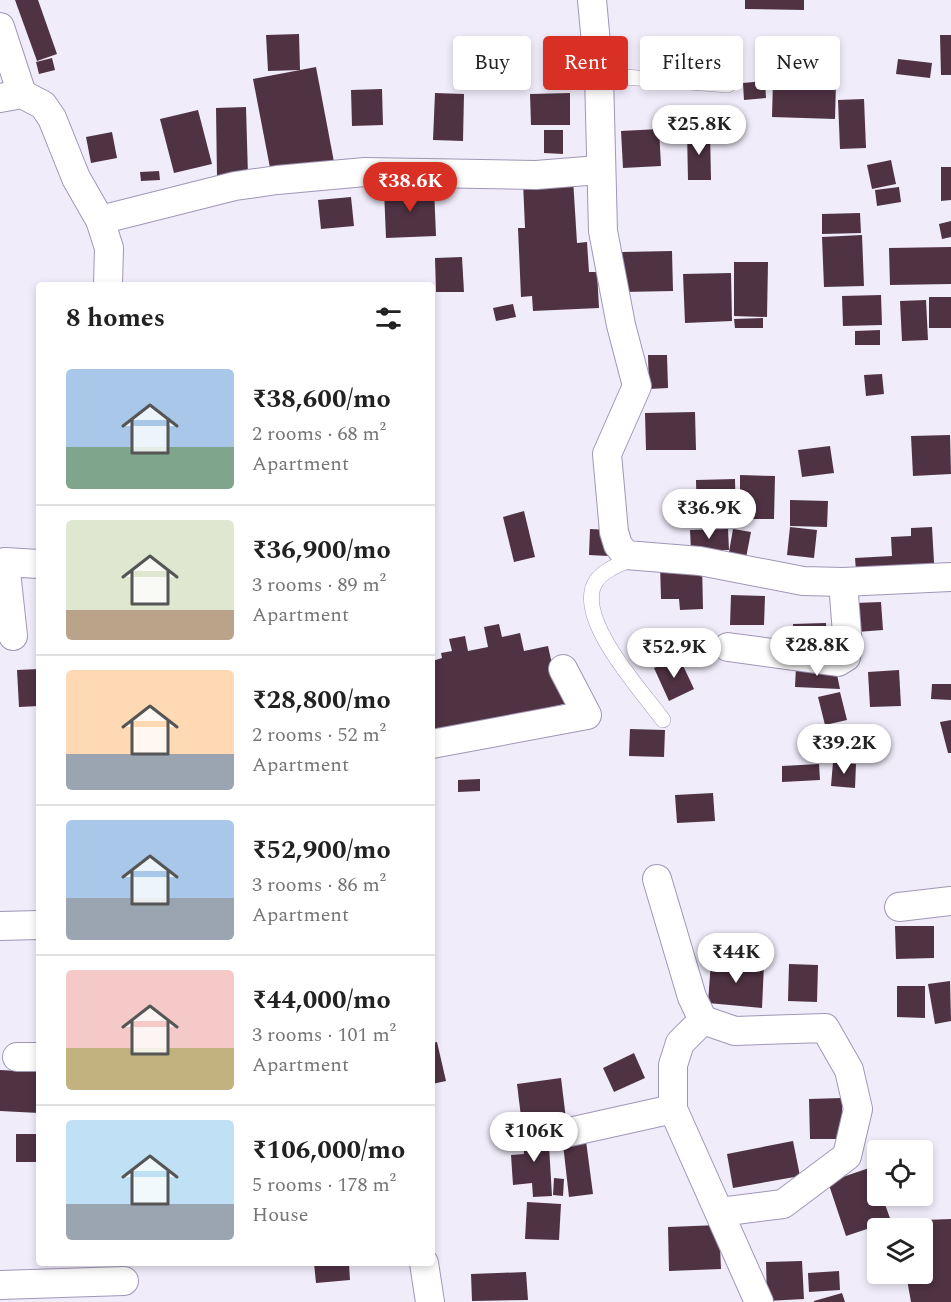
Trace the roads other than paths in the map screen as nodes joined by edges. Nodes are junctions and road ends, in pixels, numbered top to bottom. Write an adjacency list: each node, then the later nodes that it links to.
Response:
1 (592, 0): 3 (street)
2 (0, 27): 5 (street)
3 (595, 36)
4 (599, 90): 6 (street)
5 (11, 96): 7 (street)
6 (599, 170): 7 (street); 9 (street)
7 (100, 220): 8 (street)
8 (108, 282)
9 (636, 556): 12 (street); 16 (lane)
10 (36, 564): 13 (street)
11 (951, 576): 12 (street)
12 (843, 582): 14 (street)
13 (13, 636)
14 (728, 647)
15 (562, 669): 17 (street)
16 (663, 720)
17 (435, 743)
18 (657, 879): 23 (street)
19 (951, 901): 20 (street)
20 (899, 907)
21 (36, 925): 22 (street)
22 (0, 926)
23 (703, 1020): 24 (street); 26 (street)
24 (673, 1109): 25 (street); 26 (street)
25 (565, 1133)
26 (720, 1212): 31 (street)
27 (424, 1266): 30 (street)
28 (125, 1282): 29 (street)
29 (0, 1285)
30 (430, 1302)
31 (759, 1302)

